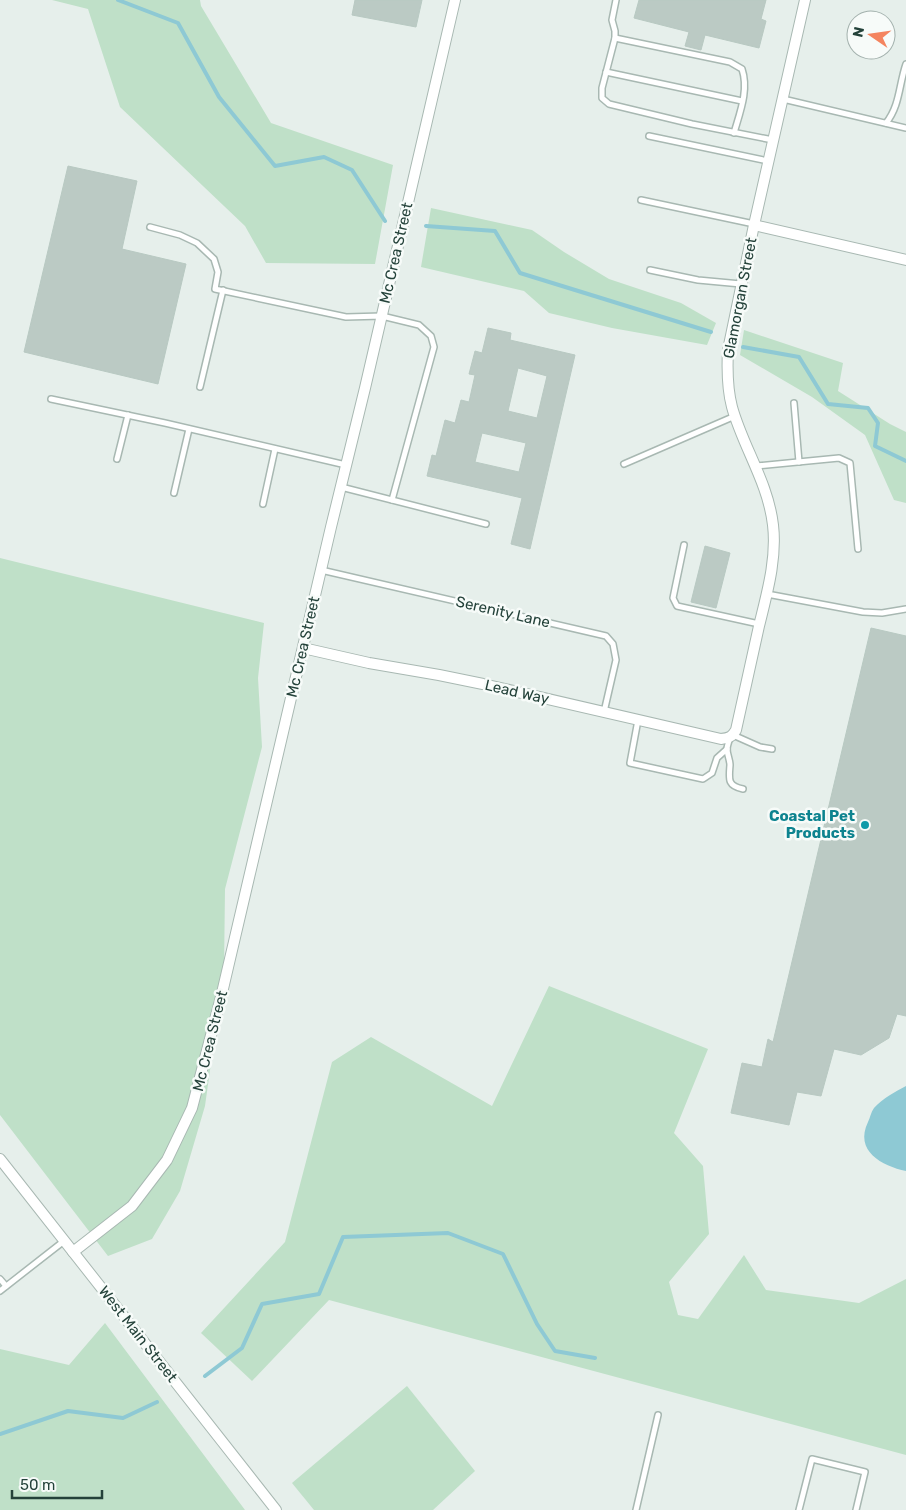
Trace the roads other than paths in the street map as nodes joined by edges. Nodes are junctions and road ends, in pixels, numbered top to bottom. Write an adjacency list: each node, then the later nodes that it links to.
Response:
1 (454, 0): 22 (street, Mc Crea Street)
2 (616, 0): 4 (lane)
3 (805, 0): 7 (street, Glamorgan Street)
4 (615, 38): 6 (lane); 8 (lane)
5 (906, 64): 9 (lane)
6 (606, 72): 8 (lane); 11 (lane)
7 (782, 99): 9 (lane); 13 (street, Glamorgan Street)
8 (742, 101): 11 (lane)
9 (886, 123): 10 (lane)
10 (906, 128)
11 (734, 132): 13 (lane)
12 (648, 136): 14 (lane)
13 (773, 140): 14 (street, Glamorgan Street)
14 (769, 161): 16 (street, Glamorgan Street)
15 (641, 200): 16 (lane)
16 (754, 225): 18 (street); 20 (street, Glamorgan Street)
17 (150, 227): 21 (lane)
18 (906, 260)
19 (650, 270): 20 (lane)
20 (741, 284): 27 (street, Glamorgan Street)
21 (223, 290): 22 (lane); 23 (lane)
22 (382, 316): 33 (street, Mc Crea Street); 37 (lane)
23 (200, 387)
24 (51, 399): 26 (lane)
25 (794, 403): 31 (lane)
26 (128, 415): 28 (lane); 30 (lane)
27 (735, 416): 32 (lane); 34 (street, Glamorgan Street)
28 (189, 429): 29 (lane); 36 (lane)
29 (275, 449): 33 (lane); 38 (lane)
30 (117, 459)
31 (799, 462): 34 (lane); 41 (lane)
32 (624, 464)
33 (346, 466): 35 (street, Mc Crea Street)
34 (756, 466): 43 (street, Glamorgan Street)
35 (341, 487): 37 (lane); 42 (street, Mc Crea Street)
36 (174, 493)
37 (392, 500): 39 (lane)
38 (263, 504)
39 (486, 524)
40 (684, 545): 45 (lane)
41 (858, 549)
42 (321, 570): 46 (street, Mc Crea Street); 47 (lane, Serenity Lane)
43 (766, 594): 44 (lane); 45 (street, Glamorgan Street)
44 (906, 609)
45 (760, 624): 49 (street, Glamorgan Street)
46 (303, 648): 47 (street, Lead Way); 55 (street, Mc Crea Street)
47 (604, 712): 48 (street, Lead Way)
48 (638, 720): 49 (street, Lead Way); 50 (lane)
49 (732, 736): 50 (lane); 51 (lane)
50 (727, 749): 52 (lane)
51 (772, 749)
52 (744, 789)
53 (0, 1159): 54 (street, West Main Street)
54 (64, 1241): 55 (street, West Main Street); 57 (lane)
55 (73, 1252): 60 (street, West Main Street)
56 (0, 1278): 57 (lane)
57 (6, 1286): 58 (lane)
58 (0, 1291)
59 (658, 1415): 61 (lane)
60 (276, 1510)
61 (636, 1510)
62 (800, 1510): 63 (lane)
63 (856, 1510)

